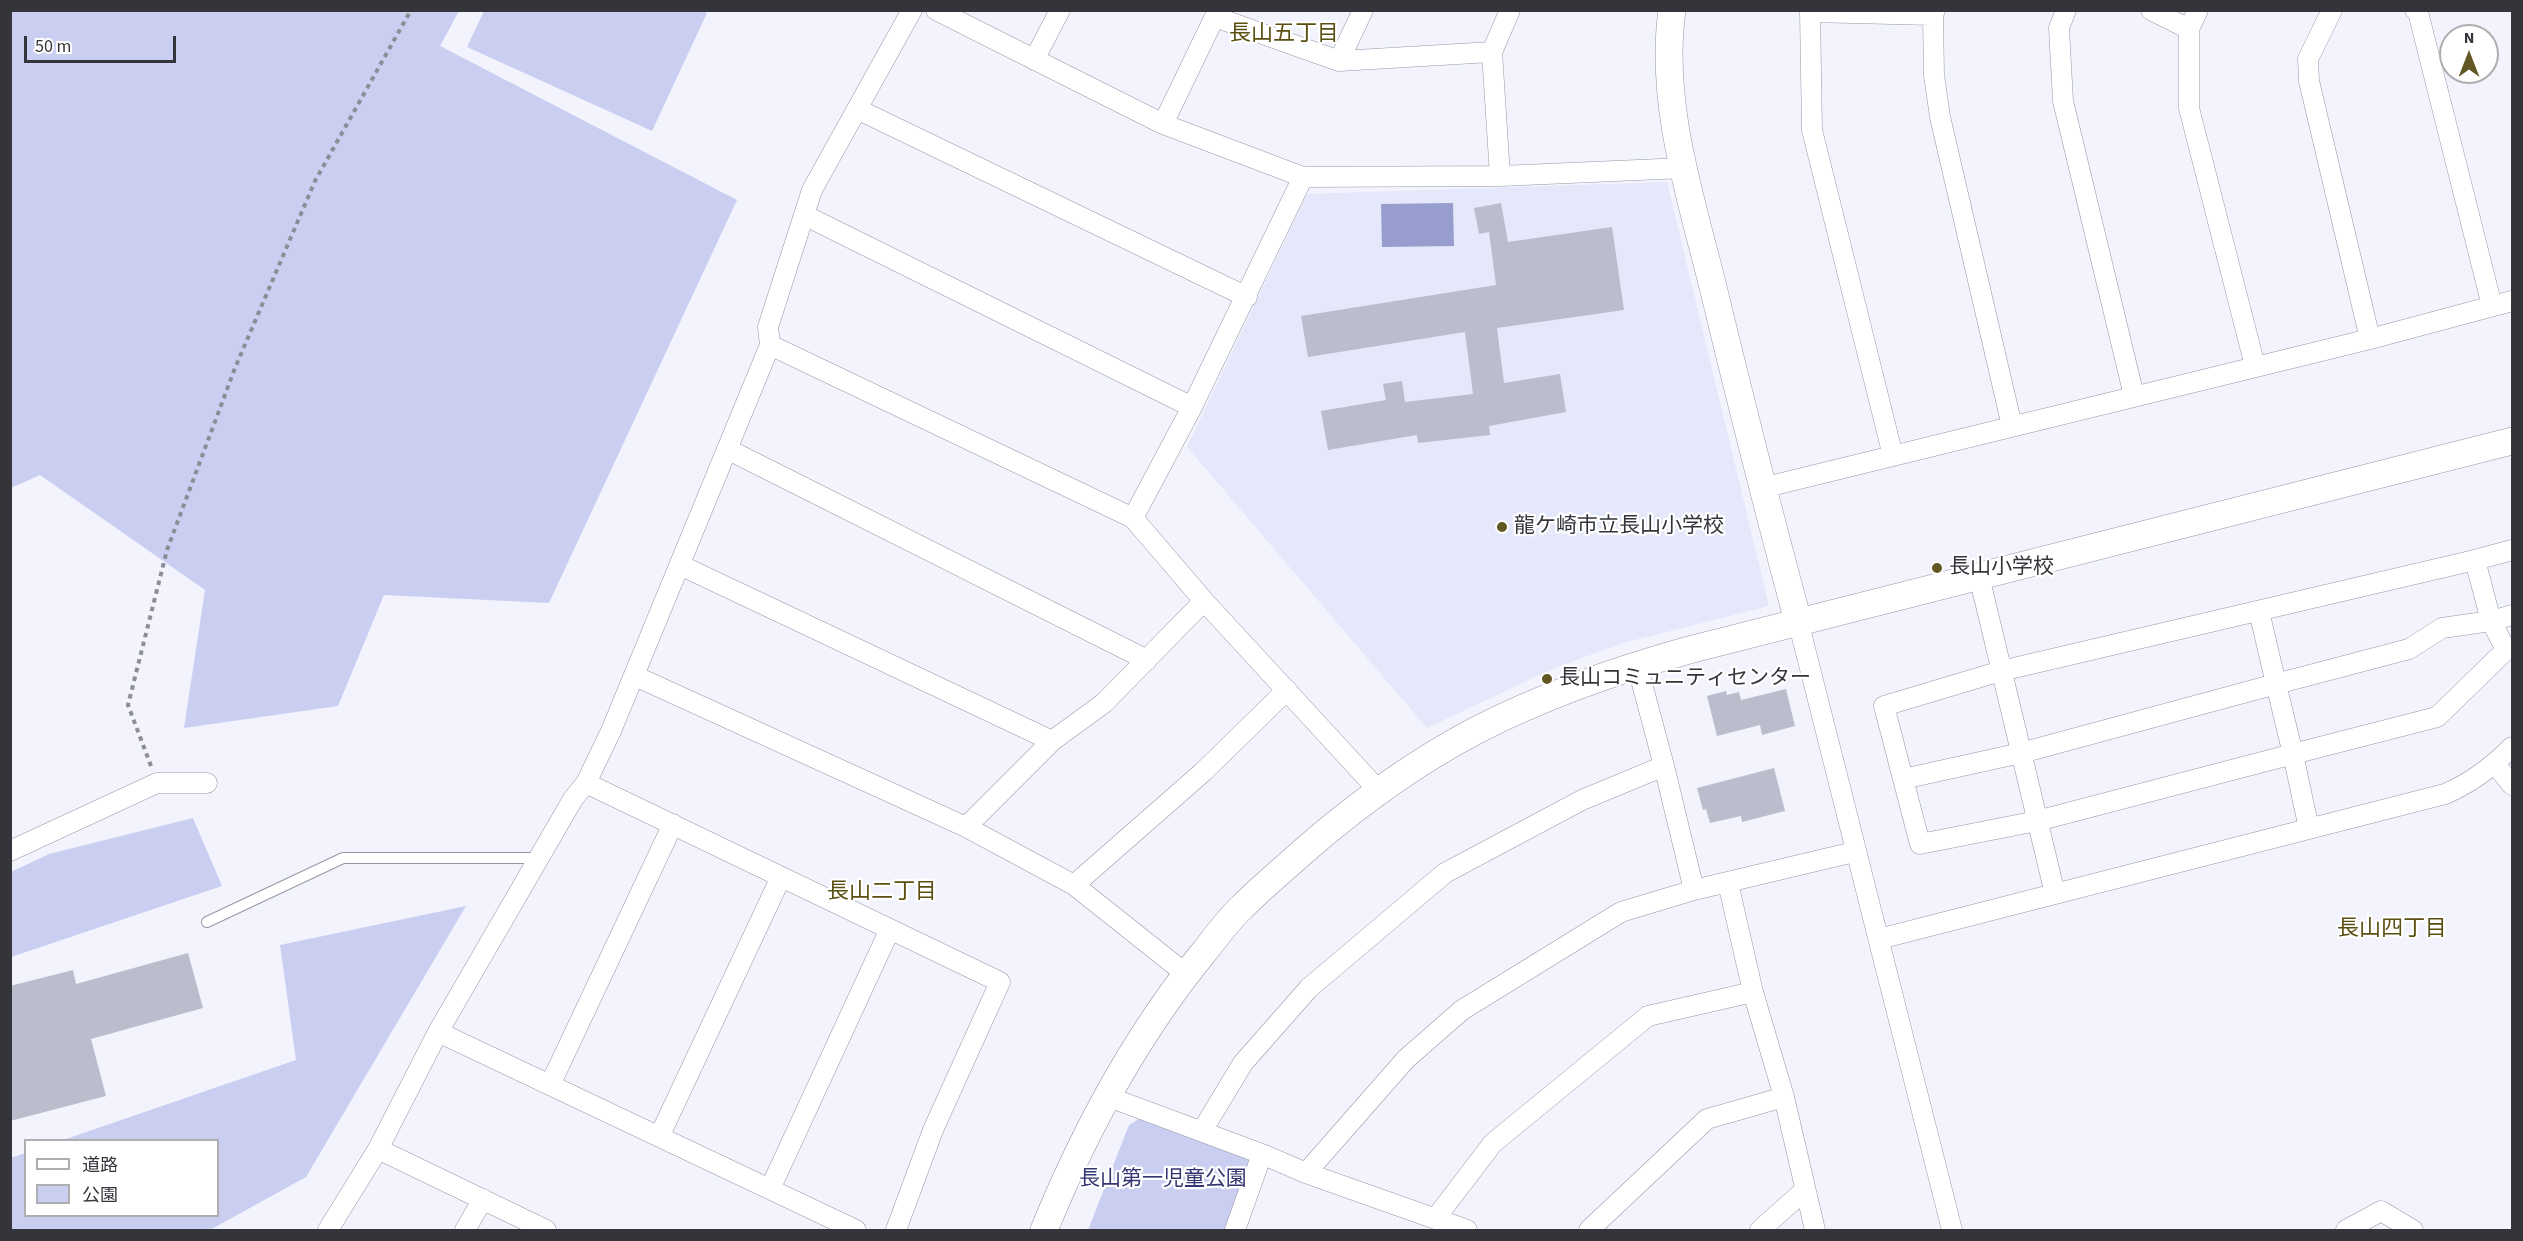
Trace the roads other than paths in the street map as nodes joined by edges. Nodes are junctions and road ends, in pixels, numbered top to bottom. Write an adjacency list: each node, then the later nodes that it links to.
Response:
1 (912, 10): 18 (street)
2 (936, 10): 16 (street)
3 (1060, 10): 16 (street)
4 (1362, 10): 17 (street)
5 (1510, 10): 15 (street)
6 (1672, 10): 20 (street)
7 (2066, 10): 30 (street)
8 (2151, 10): 14 (street)
9 (2198, 10): 14 (street)
10 (2332, 10): 27 (street)
11 (2415, 10): 26 (street)
12 (1934, 13): 32 (street); 35 (street)
13 (1216, 14): 17 (street); 19 (street)
14 (2189, 29): 29 (street)
15 (1492, 52): 17 (street); 21 (street)
16 (1034, 60): 19 (street)
17 (1338, 61)
18 (857, 109): 23 (street); 24 (street)
19 (1163, 124): 22 (street)
20 (1684, 168): 21 (street); 36 (street)
21 (1500, 176): 22 (street)
22 (1303, 177): 24 (street)
23 (804, 215): 28 (street); 31 (street)
24 (1246, 297): 31 (street)
25 (2512, 301): 26 (street)
26 (2492, 306): 27 (street)
27 (2370, 339): 29 (street)
28 (770, 345): 34 (street); 37 (street)
29 (2255, 366): 30 (street)
30 (2134, 396): 32 (street)
31 (1192, 407): 37 (street)
32 (2012, 426): 35 (street)
33 (2512, 441): 41 (street)
34 (727, 449): 40 (street); 47 (street)
35 (1893, 456): 36 (street)
36 (1762, 488): 45 (street)
37 (1132, 518): 42 (street)
38 (2512, 550): 39 (street)
39 (2475, 560): 43 (street); 46 (street)
40 (680, 565): 50 (street); 53 (street)
41 (1979, 576): 45 (street); 49 (street)
42 (1204, 601): 47 (street); 52 (street)
43 (2259, 611): 49 (street); 51 (street)
44 (2512, 615): 46 (street)
45 (1798, 621): 48 (street); 69 (street)
46 (2491, 621): 51 (street); 56 (street)
47 (1147, 660): 53 (street)
48 (1637, 665): 58 (street); 63 (street)
49 (2001, 671): 55 (street); 59 (street)
50 (635, 676): 61 (street); 66 (street)
51 (2276, 684): 55 (street); 56 (street)
52 (1287, 690): 63 (street); 73 (street)
53 (1052, 741): 66 (street)
54 (2512, 747): 57 (street)
55 (2021, 753): 59 (street); 64 (street)
56 (2293, 754): 64 (street); 67 (street)
57 (2495, 764): 62 (street); 67 (street)
58 (1664, 766): 74 (street); 85 (street)
59 (1903, 779): 64 (street)
60 (207, 783): 68 (street)
61 (586, 783): 65 (street); 70 (street)
62 (2512, 785)
63 (1379, 791): 79 (street)
64 (2037, 821): 75 (street)
65 (673, 824): 71 (street); 82 (street)
66 (966, 827): 73 (street)
67 (2309, 829): 75 (street)
68 (10, 851)
69 (1854, 852): 72 (street); 78 (street)
70 (539, 858): 76 (lane); 81 (street)
71 (781, 877): 77 (street); 86 (street)
72 (1728, 883): 74 (street); 80 (street)
73 (1074, 885): 79 (street)
74 (1694, 890): 89 (street)
75 (2055, 894): 78 (street)
76 (207, 922)
77 (890, 929): 90 (street); 98 (street)
78 (1879, 939): 105 (street)
79 (1186, 974): 83 (street)
80 (1753, 992): 84 (street); 93 (street)
81 (438, 1032): 82 (street); 87 (street)
82 (550, 1085): 86 (street)
83 (1106, 1096): 85 (street); 99 (street)
84 (1784, 1097): 91 (street); 102 (street)
85 (1202, 1131): 88 (street)
86 (659, 1137): 90 (street)
87 (378, 1149): 92 (street); 94 (street)
88 (1262, 1154): 89 (street); 100 (street)
89 (1306, 1173): 93 (street)
90 (770, 1189): 97 (street)
91 (1805, 1190): 103 (street); 104 (street)
92 (483, 1199): 95 (street); 96 (street)
93 (1435, 1219): 101 (street)
94 (327, 1230)
95 (465, 1230)
96 (546, 1230)
97 (856, 1230)
98 (896, 1230)
99 (1044, 1230)
100 (1235, 1230)
101 (1467, 1230)
102 (1589, 1230)
103 (1760, 1230)
104 (1815, 1230)
105 (1952, 1230)
106 (2346, 1230): 107 (street)
107 (2413, 1230)

